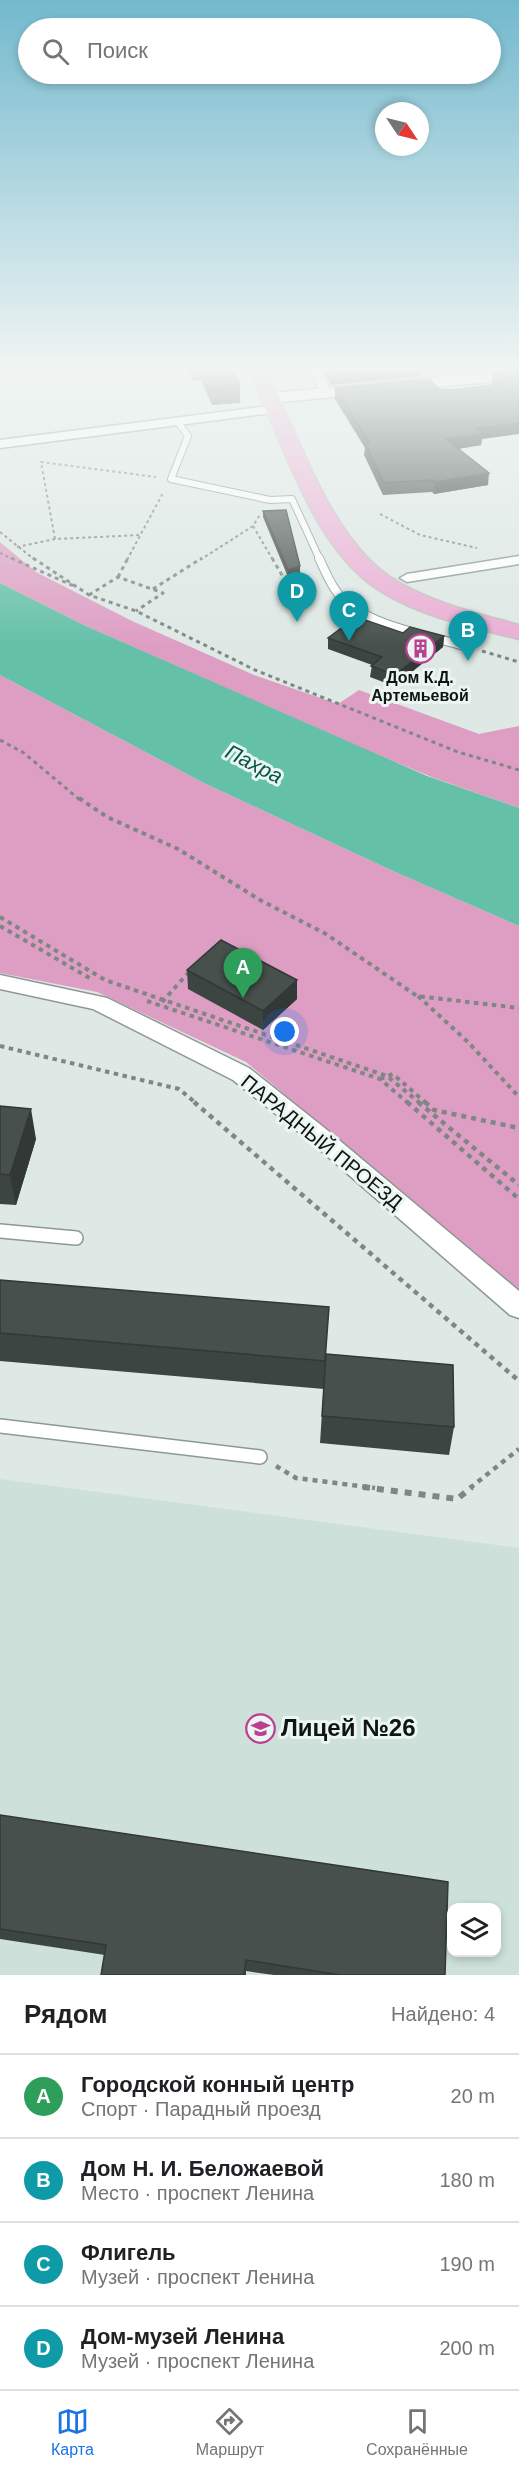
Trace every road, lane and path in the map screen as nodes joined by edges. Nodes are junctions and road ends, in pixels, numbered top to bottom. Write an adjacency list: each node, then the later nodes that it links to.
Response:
1 (178, 461): 4 (lane)
2 (307, 461): 23 (main road)
3 (317, 461): 16 (main road)
4 (171, 479): 5 (lane); 9 (path); 10 (path)
5 (270, 500): 7 (path); 20 (lane)
6 (380, 514): 12 (path)
7 (253, 526): 18 (path); 20 (path)
8 (0, 532): 11 (path)
9 (141, 535): 10 (path); 15 (path)
10 (55, 539): 11 (path)
11 (16, 547): 17 (path)
12 (486, 550)
13 (0, 553): 17 (path)
14 (519, 560): 16 (street)
15 (118, 577): 18 (path); 19 (path)
16 (407, 578): 22 (main road)
17 (79, 588): 19 (path)
18 (153, 589): 21 (path)
19 (89, 595): 21 (path)
20 (345, 601): 24 (lane)
21 (135, 611): 27 (path)
22 (519, 617)
23 (519, 632)
24 (468, 647): 25 (path)
25 (519, 662)
26 (0, 740): 32 (path)
27 (519, 770)
28 (0, 917): 33 (path)
29 (0, 926): 33 (path)
30 (192, 969): 33 (path)
31 (0, 982): 46 (street, ПАРАДНЫЙ ПРОЕЗД)
32 (417, 996): 34 (path); 38 (path)
33 (162, 1003): 36 (path); 37 (path)
34 (519, 1008)
35 (0, 1046): 47 (path)
36 (387, 1076): 37 (path); 39 (path)
37 (380, 1079): 40 (path)
38 (519, 1097)
39 (431, 1111): 40 (path); 41 (path); 42 (path)
40 (421, 1115): 43 (path)
41 (519, 1128)
42 (519, 1185)
43 (519, 1199)
44 (0, 1232): 45 (lane)
45 (76, 1238)
46 (519, 1307)
47 (519, 1381)
48 (0, 1426): 50 (lane)
49 (519, 1449): 50 (path)
50 (260, 1457)

